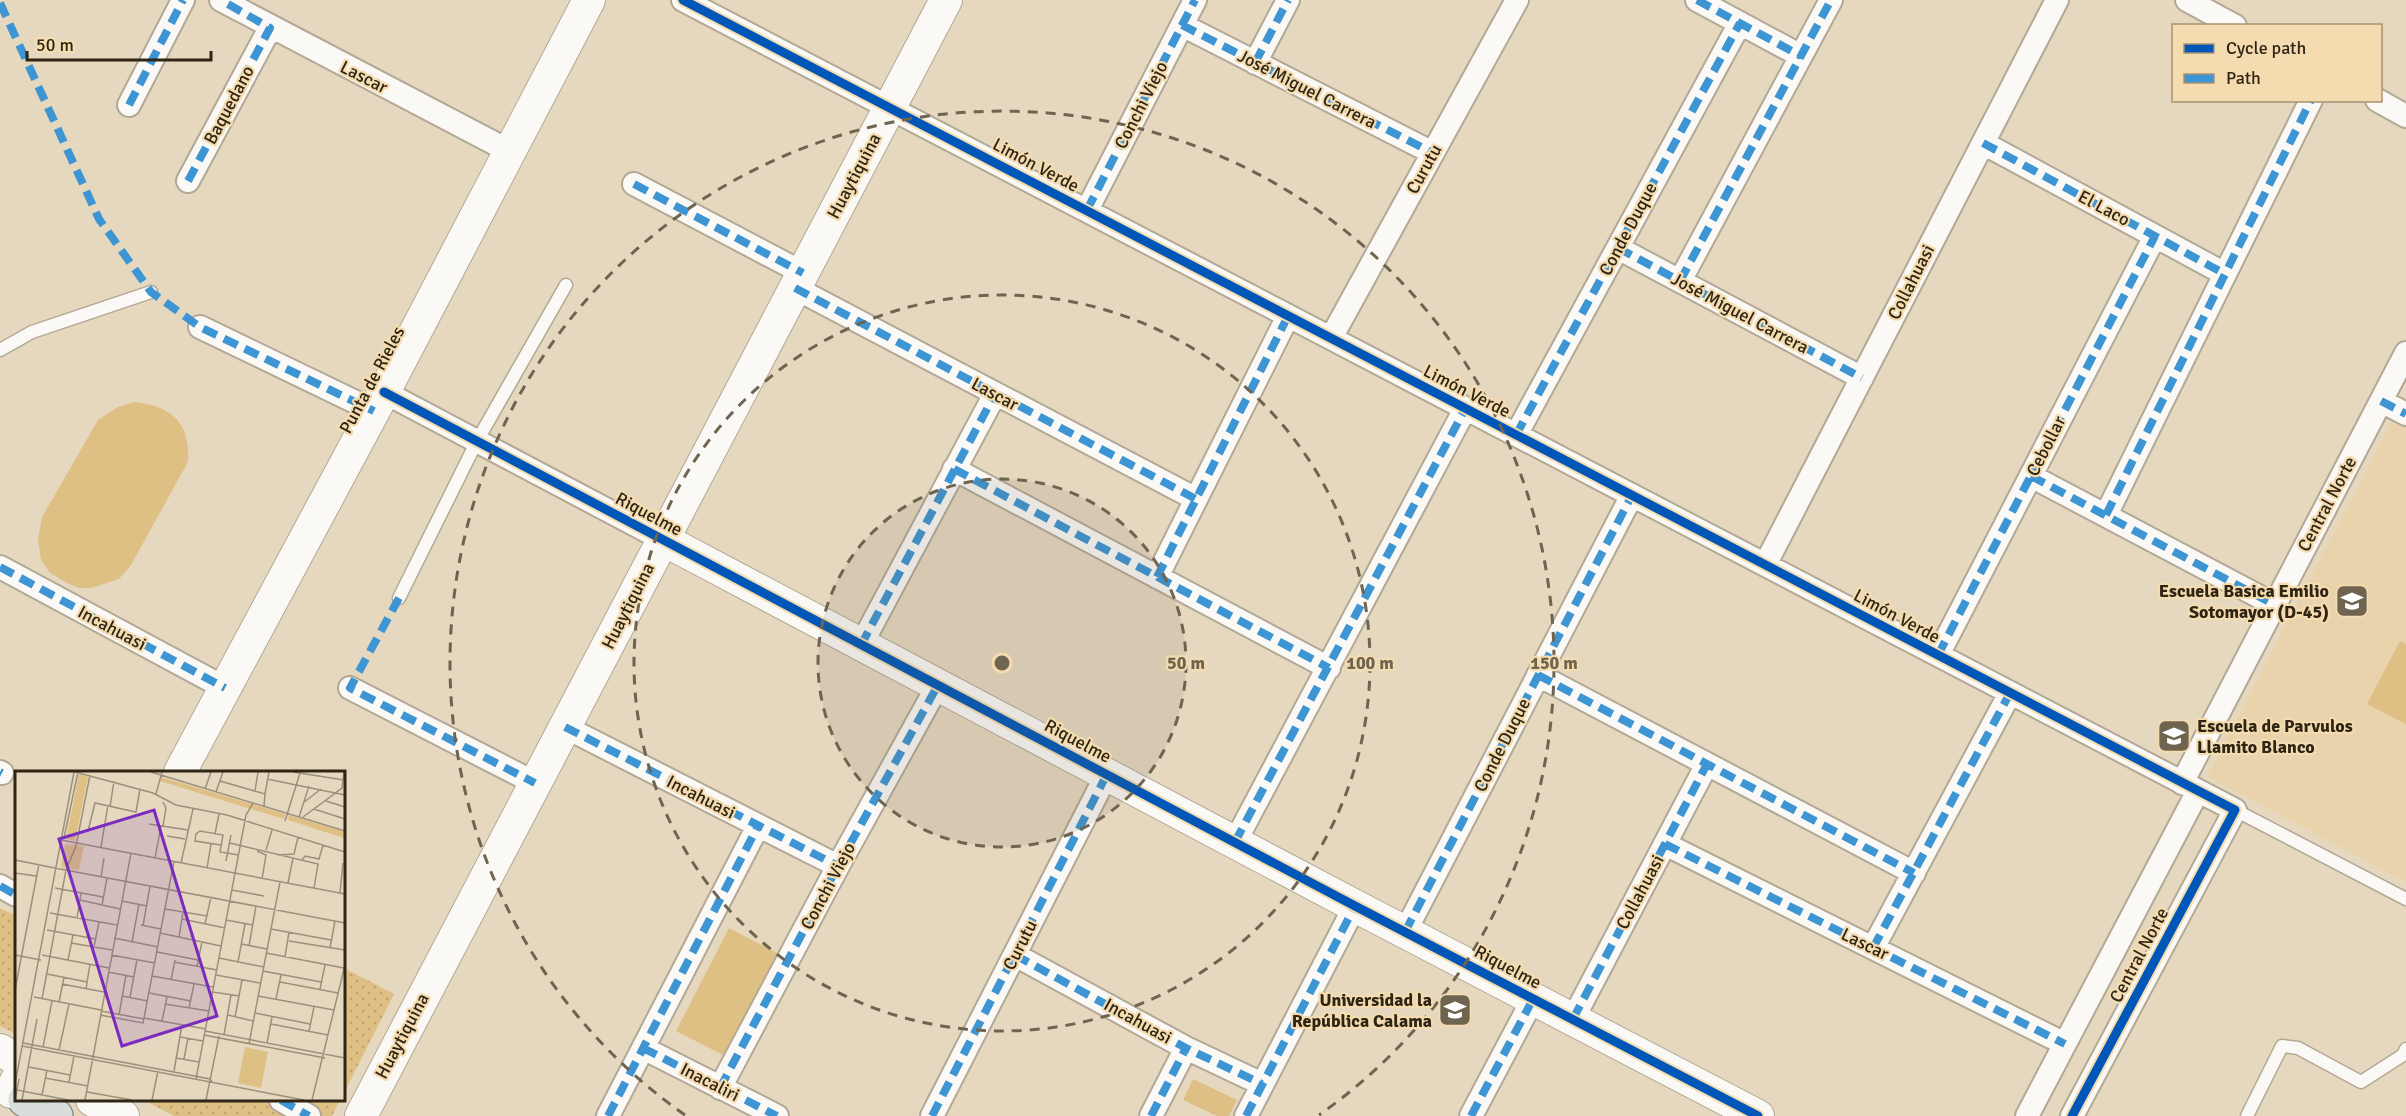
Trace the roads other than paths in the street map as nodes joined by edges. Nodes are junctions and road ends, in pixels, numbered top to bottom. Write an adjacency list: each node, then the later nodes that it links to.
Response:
1 (183, 0): 21 (street)
2 (221, 0): 16 (street, Lascar)
3 (589, 0): 25 (street, Punta de Rieles)
4 (683, 0): 22 (street, Limón Verde)
5 (946, 0): 22 (street, Huaytiquina)
6 (1195, 0): 15 (street, Conchi Viejo)
7 (1288, 0): 18 (street)
8 (1517, 0): 26 (street, Curutu)
9 (1697, 0): 13 (street)
10 (1831, 0): 17 (street)
11 (2057, 0): 24 (street, Collahuasi)
12 (2187, 0): 14 (street)
13 (1740, 23): 17 (street); 31 (street, Conde Duque)
14 (2231, 24)
15 (1182, 25): 18 (street, José Miguel Carrera); 29 (street, Conchi Viejo)
16 (270, 28): 25 (street, Lascar); 27 (street, Baquedano)
17 (1801, 56): 34 (street)
18 (1255, 63): 26 (street, José Miguel Carrera)
19 (2310, 102): 32 (street)
20 (2382, 102): 23 (street)
21 (129, 105)
22 (890, 108): 29 (street, Limón Verde); 33 (street, Huaytiquina)
23 (2406, 116)
24 (1983, 143): 30 (street, El Laco); 42 (street, Collahuasi)
25 (509, 152): 44 (street, Punta de Rieles)
26 (1433, 153): 39 (street, Curutu)
27 (188, 181)
28 (634, 184): 33 (street, Lascar)
29 (1087, 210): 37 (street, Limón Verde)
30 (2155, 236): 32 (street, El Laco); 51 (street, Cebollar)
31 (1618, 248): 34 (street, José Miguel Carrera); 48 (street, Conde Duque)
32 (2225, 274): 54 (street)
33 (799, 280): 43 (street, Lascar); 55 (street, Huaytiquina)
34 (1680, 281): 42 (street, José Miguel Carrera)
35 (566, 285): 49 (lane)
36 (151, 292): 40 (lane)
37 (1288, 316): 39 (street, Limón Verde); 53 (street)
38 (200, 327): 44 (street, Riquelme)
39 (1330, 338): 46 (street, Limón Verde)
40 (0, 350)
41 (2406, 354): 45 (street, Central Norte)
42 (1862, 378): 56 (street, Collahuasi)
43 (995, 394): 50 (street); 53 (street, Lascar)
44 (379, 401): 49 (street, Riquelme); 66 (street, Punta de Rieles)
45 (2381, 401): 47 (street); 60 (street, Central Norte)
46 (1465, 409): 48 (street, Limón Verde); 63 (street)
47 (2406, 414)
48 (1516, 435): 52 (street, Limón Verde)
49 (477, 441): 55 (street, Riquelme); 59 (lane)
50 (954, 470): 58 (street); 61 (street)
51 (2031, 476): 54 (street); 62 (street, Cebollar)
52 (1632, 495): 56 (street, Limón Verde); 64 (street, Conde Duque)
53 (1196, 499): 58 (street)
54 (2106, 515): 60 (street)
55 (662, 539): 61 (street, Riquelme); 69 (street, Huaytiquina)
56 (1765, 565): 62 (street, Limón Verde)
57 (0, 567): 66 (street, Incahuasi)
58 (1157, 577): 63 (street)
59 (399, 598)
60 (2275, 605): 74 (street, Central Norte)
61 (861, 645): 65 (street, Riquelme)
62 (1938, 655): 68 (street, Limón Verde)
63 (1329, 668): 77 (street)
64 (1538, 675): 70 (street); 85 (street, Conde Duque)
65 (938, 685): 72 (street, Riquelme); 79 (street, Conchi Viejo)
66 (225, 688): 71 (street, Punta de Rieles)
67 (350, 688): 73 (street)
68 (2010, 693): 74 (street, Limón Verde); 80 (street)
69 (565, 727): 73 (street, Huaytiquina); 76 (street, Incahuasi)
70 (1707, 764): 78 (street, Collahuasi); 80 (street)
71 (181, 771)
72 (1107, 774): 77 (street, Riquelme); 87 (street, Curutu)
73 (536, 783): 104 (street, Huaytiquina)
74 (2190, 787): 75 (street, Limón Verde); 90 (street, Central Norte)
75 (2235, 810): 83 (lane); 113 (street, Central Norte)
76 (758, 826): 79 (street, Incahuasi); 91 (street)
77 (1235, 842): 84 (street, Riquelme)
78 (1665, 844): 86 (street, Lascar); 89 (street, Collahuasi)
79 (838, 866): 97 (street, Conchi Viejo)
80 (1914, 873): 86 (street)
81 (0, 886): 82 (street)
82 (15, 894)
83 (2406, 899)
84 (1355, 906): 85 (street, Riquelme); 96 (street)
85 (1405, 932): 88 (street, Riquelme)
86 (1873, 948): 90 (street, Lascar)
87 (1016, 955): 92 (street, Incahuasi); 107 (street, Curutu)
88 (1533, 999): 89 (street, Riquelme); 110 (street)
89 (1573, 1019): 111 (street, Riquelme)
90 (2065, 1044): 112 (street, Central Norte)
91 (643, 1048): 97 (street, Inacaliri); 105 (street)
92 (1186, 1048): 96 (street, Incahuasi); 108 (street)
93 (2406, 1049): 114 (lane)
94 (0, 1050): 95 (street)
95 (15, 1058)
96 (1262, 1084): 109 (street)
97 (720, 1088): 106 (street, Inacaliri)
98 (31, 1101): 101 (main road)
99 (94, 1101): 102 (street)
100 (283, 1101): 103 (street)
101 (56, 1116)
102 (123, 1116)
103 (309, 1116)
104 (361, 1116)
105 (608, 1116)
106 (777, 1116)
107 (932, 1116)
108 (1151, 1116)
109 (1245, 1116)
110 (1471, 1116)
111 (1758, 1116)
112 (2027, 1116)
113 (2072, 1116)
114 (2247, 1116)

